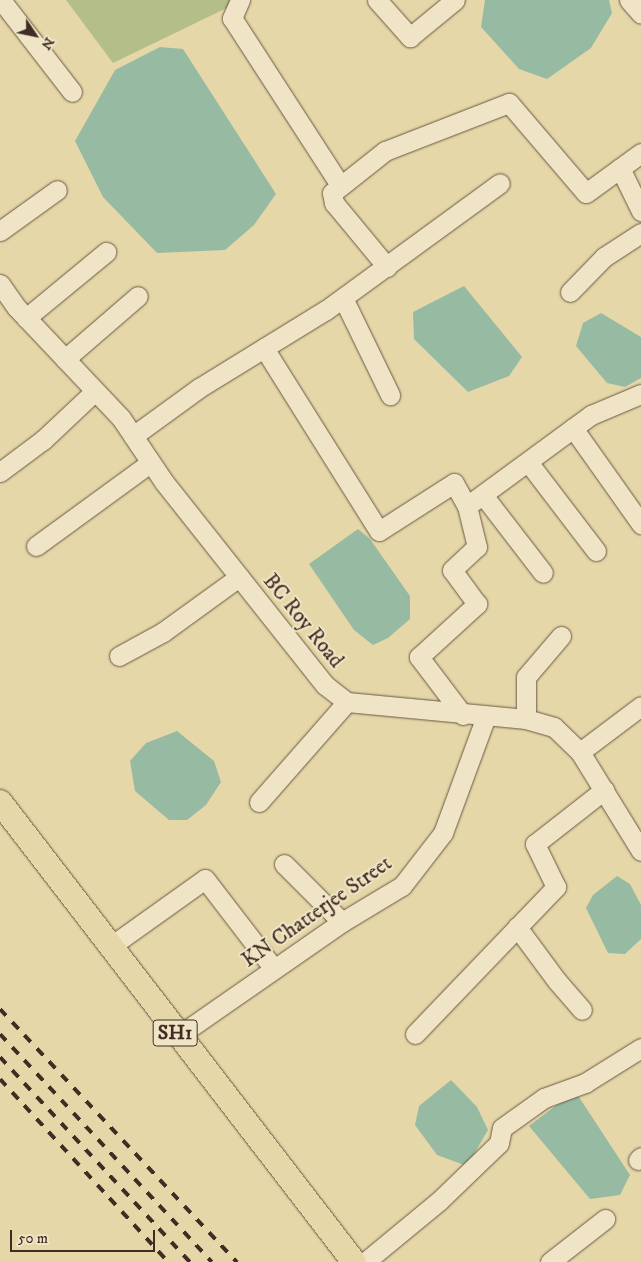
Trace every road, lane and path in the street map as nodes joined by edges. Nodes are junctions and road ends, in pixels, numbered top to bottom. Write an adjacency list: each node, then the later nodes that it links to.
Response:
1 (0, 0): 7 (street)
2 (240, 0): 11 (street)
3 (377, 0): 4 (street)
4 (455, 0)
5 (629, 0): 6 (street)
6 (641, 14)
7 (72, 92)
8 (641, 153): 9 (street)
9 (620, 168): 11 (street); 13 (street)
10 (500, 183): 17 (street)
11 (340, 185): 17 (street)
12 (57, 190): 14 (street)
13 (641, 211)
14 (0, 231)
15 (641, 233): 19 (street)
16 (106, 252): 22 (street)
17 (387, 267): 21 (street)
18 (0, 284): 22 (street, BC Roy Road)
19 (570, 292)
20 (138, 296): 24 (street)
21 (343, 298): 23 (street); 27 (street)
22 (26, 318): 24 (street, BC Roy Road)
23 (264, 348): 29 (street); 34 (street)
24 (65, 359): 25 (street, BC Roy Road)
25 (95, 390): 29 (street, BC Roy Road); 32 (street)
26 (641, 394): 28 (street)
27 (390, 395)
28 (573, 428): 30 (street); 35 (street)
29 (133, 436): 31 (street, BC Roy Road)
30 (528, 462): 33 (street); 37 (street)
31 (150, 463): 36 (street); 39 (street, BC Roy Road)
32 (0, 472)
33 (483, 495): 34 (street); 38 (street)
34 (467, 506): 44 (street)
35 (641, 524)
36 (36, 546)
37 (596, 551)
38 (543, 574)
39 (239, 577): 41 (street); 42 (street, BC Roy Road)
40 (561, 636): 46 (street)
41 (119, 656)
42 (347, 702): 44 (street); 50 (street)
43 (641, 706): 47 (street)
44 (462, 715): 45 (street)
45 (486, 716): 46 (street); 53 (street, KN Chatterjee Street)
46 (526, 719): 47 (street)
47 (580, 752): 48 (street)
48 (604, 790): 51 (street); 54 (street)
49 (0, 802): 55 (main road, SH1)
50 (260, 802)
51 (641, 851)
52 (284, 864): 53 (street)
53 (342, 922): 56 (street, KN Chatterjee Street)
54 (517, 927): 57 (street); 58 (street)
55 (111, 946): 56 (street); 59 (main road, SH1)
56 (274, 969): 59 (street, KN Chatterjee Street)
57 (582, 1010)
58 (415, 1034)
59 (178, 1036): 62 (main road, SH1)
60 (641, 1048): 63 (street)
61 (605, 1220): 64 (street)
62 (354, 1262)
63 (365, 1262)
64 (550, 1262)

